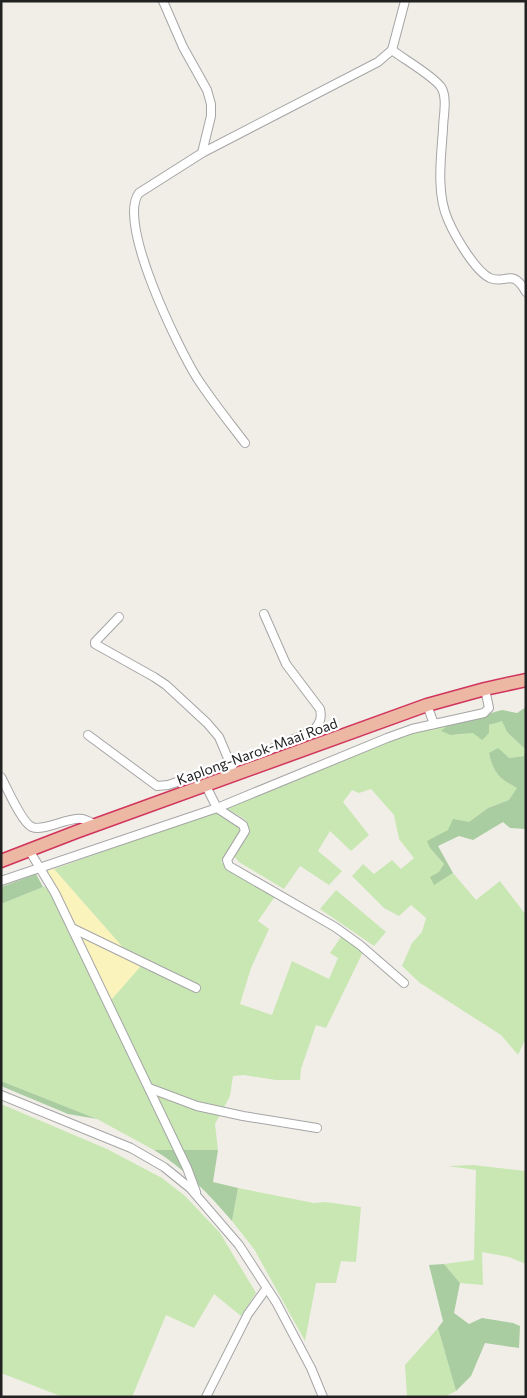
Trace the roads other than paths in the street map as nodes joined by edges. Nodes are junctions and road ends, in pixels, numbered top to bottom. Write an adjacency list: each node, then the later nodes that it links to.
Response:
1 (163, 1): 4 (street)
2 (405, 1): 3 (street)
3 (392, 50): 4 (street); 5 (street)
4 (202, 153): 6 (street)
5 (526, 292)
6 (245, 443)
7 (264, 614): 14 (street)
8 (119, 616): 14 (street)
9 (526, 680): 10 (highway, Kaplong-Narok-Maai Road)
10 (485, 689): 11 (highway, Kaplong-Narok-Maai Road); 12 (street)
11 (427, 705): 12 (street); 15 (highway, Kaplong-Narok-Maai Road)
12 (434, 724): 18 (street)
13 (88, 735): 14 (street)
14 (230, 763): 15 (street)
15 (235, 775): 17 (highway, Kaplong-Narok-Maai Road)
16 (1, 777): 19 (street)
17 (206, 786): 18 (street); 19 (highway, Kaplong-Narok-Maai Road)
18 (217, 808): 22 (street); 25 (street)
19 (97, 825): 20 (highway, Kaplong-Narok-Maai Road)
20 (29, 850): 21 (highway, Kaplong-Narok-Maai Road); 22 (street)
21 (1, 861)
22 (40, 867): 23 (street); 24 (street)
23 (1, 881)
24 (72, 928): 26 (street); 27 (street)
25 (404, 982)
26 (196, 988)
27 (149, 1088): 29 (street); 30 (street)
28 (1, 1095): 30 (street)
29 (317, 1128)
30 (197, 1195): 31 (street)
31 (266, 1289): 32 (street); 33 (street)
32 (206, 1397)
33 (323, 1397)

